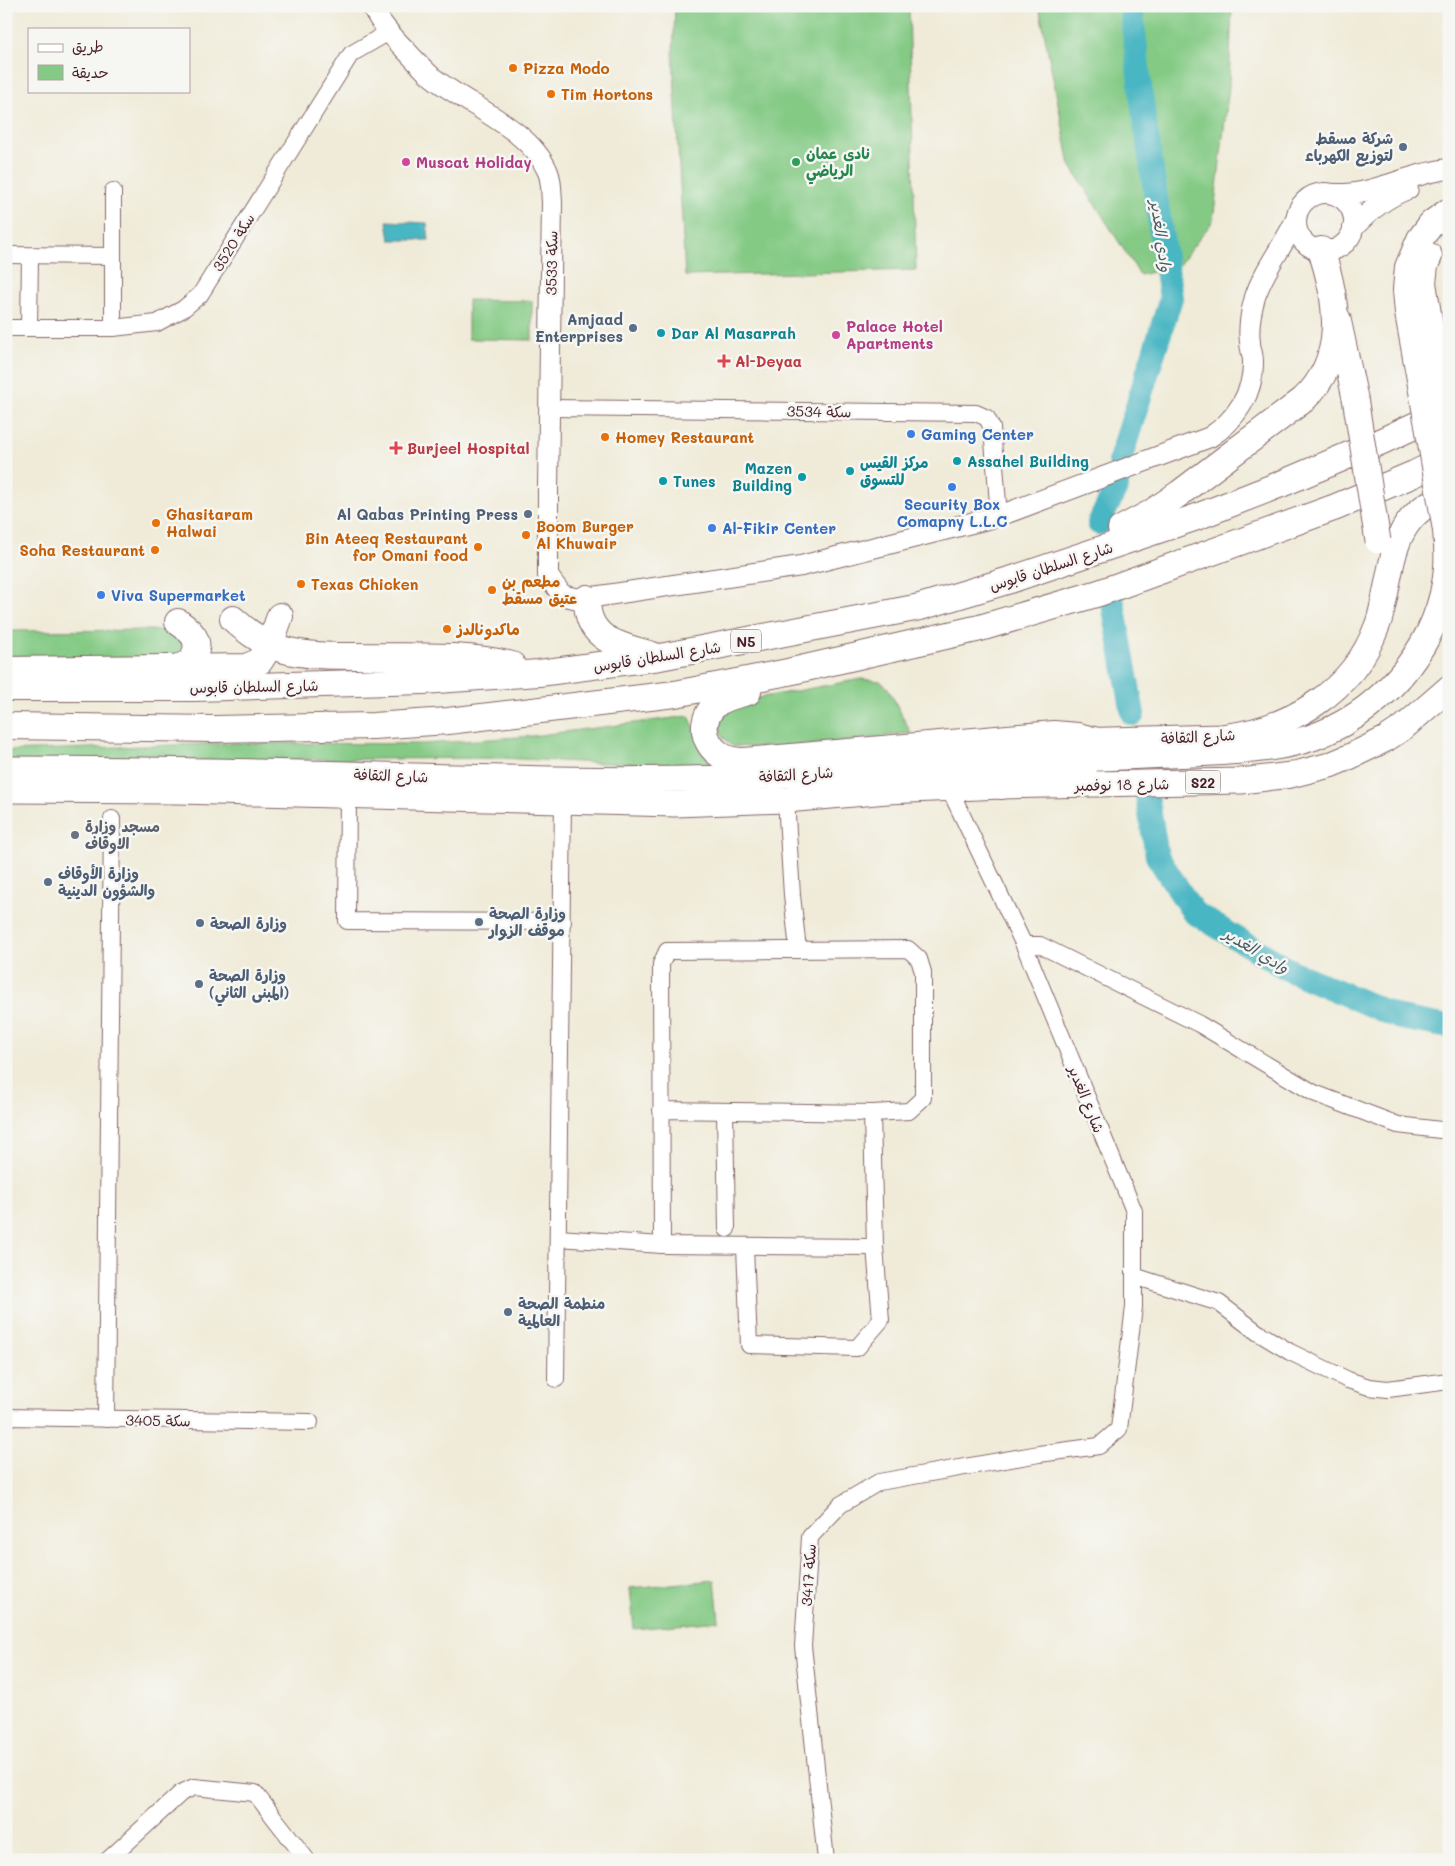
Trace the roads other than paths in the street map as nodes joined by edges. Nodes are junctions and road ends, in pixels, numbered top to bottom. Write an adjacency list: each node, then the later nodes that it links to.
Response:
1 (372, 6): 2 (street, سكة 3533)
2 (389, 32): 18 (street, سكة 3520); 22 (street, سكة 3533)
3 (1449, 169): 6 (street)
4 (1449, 181): 10 (street)
5 (113, 191): 14 (street)
6 (1333, 194): 8 (street); 10 (street)
7 (1449, 211): 20 (highway)
8 (1296, 219): 11 (street); 19 (street)
9 (1449, 226): 20 (highway)
10 (1353, 228): 11 (street)
11 (1317, 249): 15 (highway); 19 (street)
12 (6, 256): 13 (street)
13 (30, 256): 14 (street); 17 (street)
14 (113, 256): 18 (street)
15 (1335, 306): 29 (highway); 44 (main road, bridge)
16 (6, 328): 17 (street, سكة 3520)
17 (29, 328): 18 (street, سكة 3520)
18 (113, 328)
19 (1253, 352): 28 (street)
20 (1430, 380): 24 (highway, bridge); 46 (highway, bridge)
21 (1449, 402): 25 (highway)
22 (550, 408): 28 (street, سكة 3534); 30 (street, سكة 3533)
23 (1449, 410): 25 (highway, شارع السلطان قابوس / N5)
24 (1449, 436)
25 (1382, 441): 29 (highway, شارع السلطان قابوس / N5)
26 (1449, 457): 39 (highway)
27 (1449, 493): 44 (main road, شارع الثقافة)
28 (999, 516): 30 (street)
29 (1076, 558): 36 (highway, شارع السلطان قابوس / N5)
30 (587, 598): 36 (highway)
31 (280, 616): 35 (highway)
32 (233, 620): 35 (highway)
33 (178, 622): 37 (highway)
34 (1449, 626): 51 (highway)
35 (270, 645): 37 (highway); 40 (highway)
36 (660, 657): 40 (highway, شارع السلطان قابوس / N5)
37 (172, 669): 38 (highway)
38 (6, 670)
39 (788, 672): 43 (highway); 45 (highway)
40 (539, 673): 41 (highway, شارع السلطان قابوس / N5)
41 (6, 688)
42 (1449, 688): 51 (main road, شارع 18 نوفمبر / S22)
43 (6, 726)
44 (1172, 738): 45 (main road, شارع الثقافة)
45 (1094, 740): 49 (main road, شارع الثقافة)
46 (1025, 760): 49 (highway); 52 (highway)
47 (6, 769): 48 (main road, شارع الثقافة)
48 (72, 769): 49 (main road, شارع الثقافة); 50 (main road)
49 (841, 771)
50 (6, 773)
51 (1001, 786): 52 (main road, شارع 18 نوفمبر / S22)
52 (949, 788): 55 (main road, شارع الثقافة); 59 (street, شارع الغدير)
53 (6, 790): 54 (main road, شارع الثقافة)
54 (348, 794): 56 (main road, شارع الثقافة); 58 (street)
55 (786, 800): 56 (main road, شارع الثقافة); 60 (street)
56 (563, 801): 58 (street)
57 (112, 819): 74 (street)
58 (562, 922): 66 (street)
59 (1024, 945): 64 (street); 70 (street, شارع الغدير)
60 (798, 950): 61 (street); 63 (street)
61 (661, 1110): 62 (street); 67 (street)
62 (725, 1111): 63 (street); 65 (street)
63 (872, 1113): 69 (street)
64 (1449, 1131)
65 (727, 1229)
66 (558, 1238): 67 (street); 71 (street)
67 (662, 1246): 68 (street)
68 (745, 1247): 69 (street); 69 (street)
69 (875, 1247)
70 (1134, 1276): 72 (street); 76 (street, شارع الغدير)
71 (556, 1379)
72 (1449, 1381)
73 (6, 1417): 74 (street, سكة 3405)
74 (106, 1419): 75 (street, سكة 3405)
75 (310, 1422)
76 (1119, 1428): 79 (street, سكة 3417)
77 (108, 1860): 78 (street)
78 (306, 1860)
79 (826, 1860)

